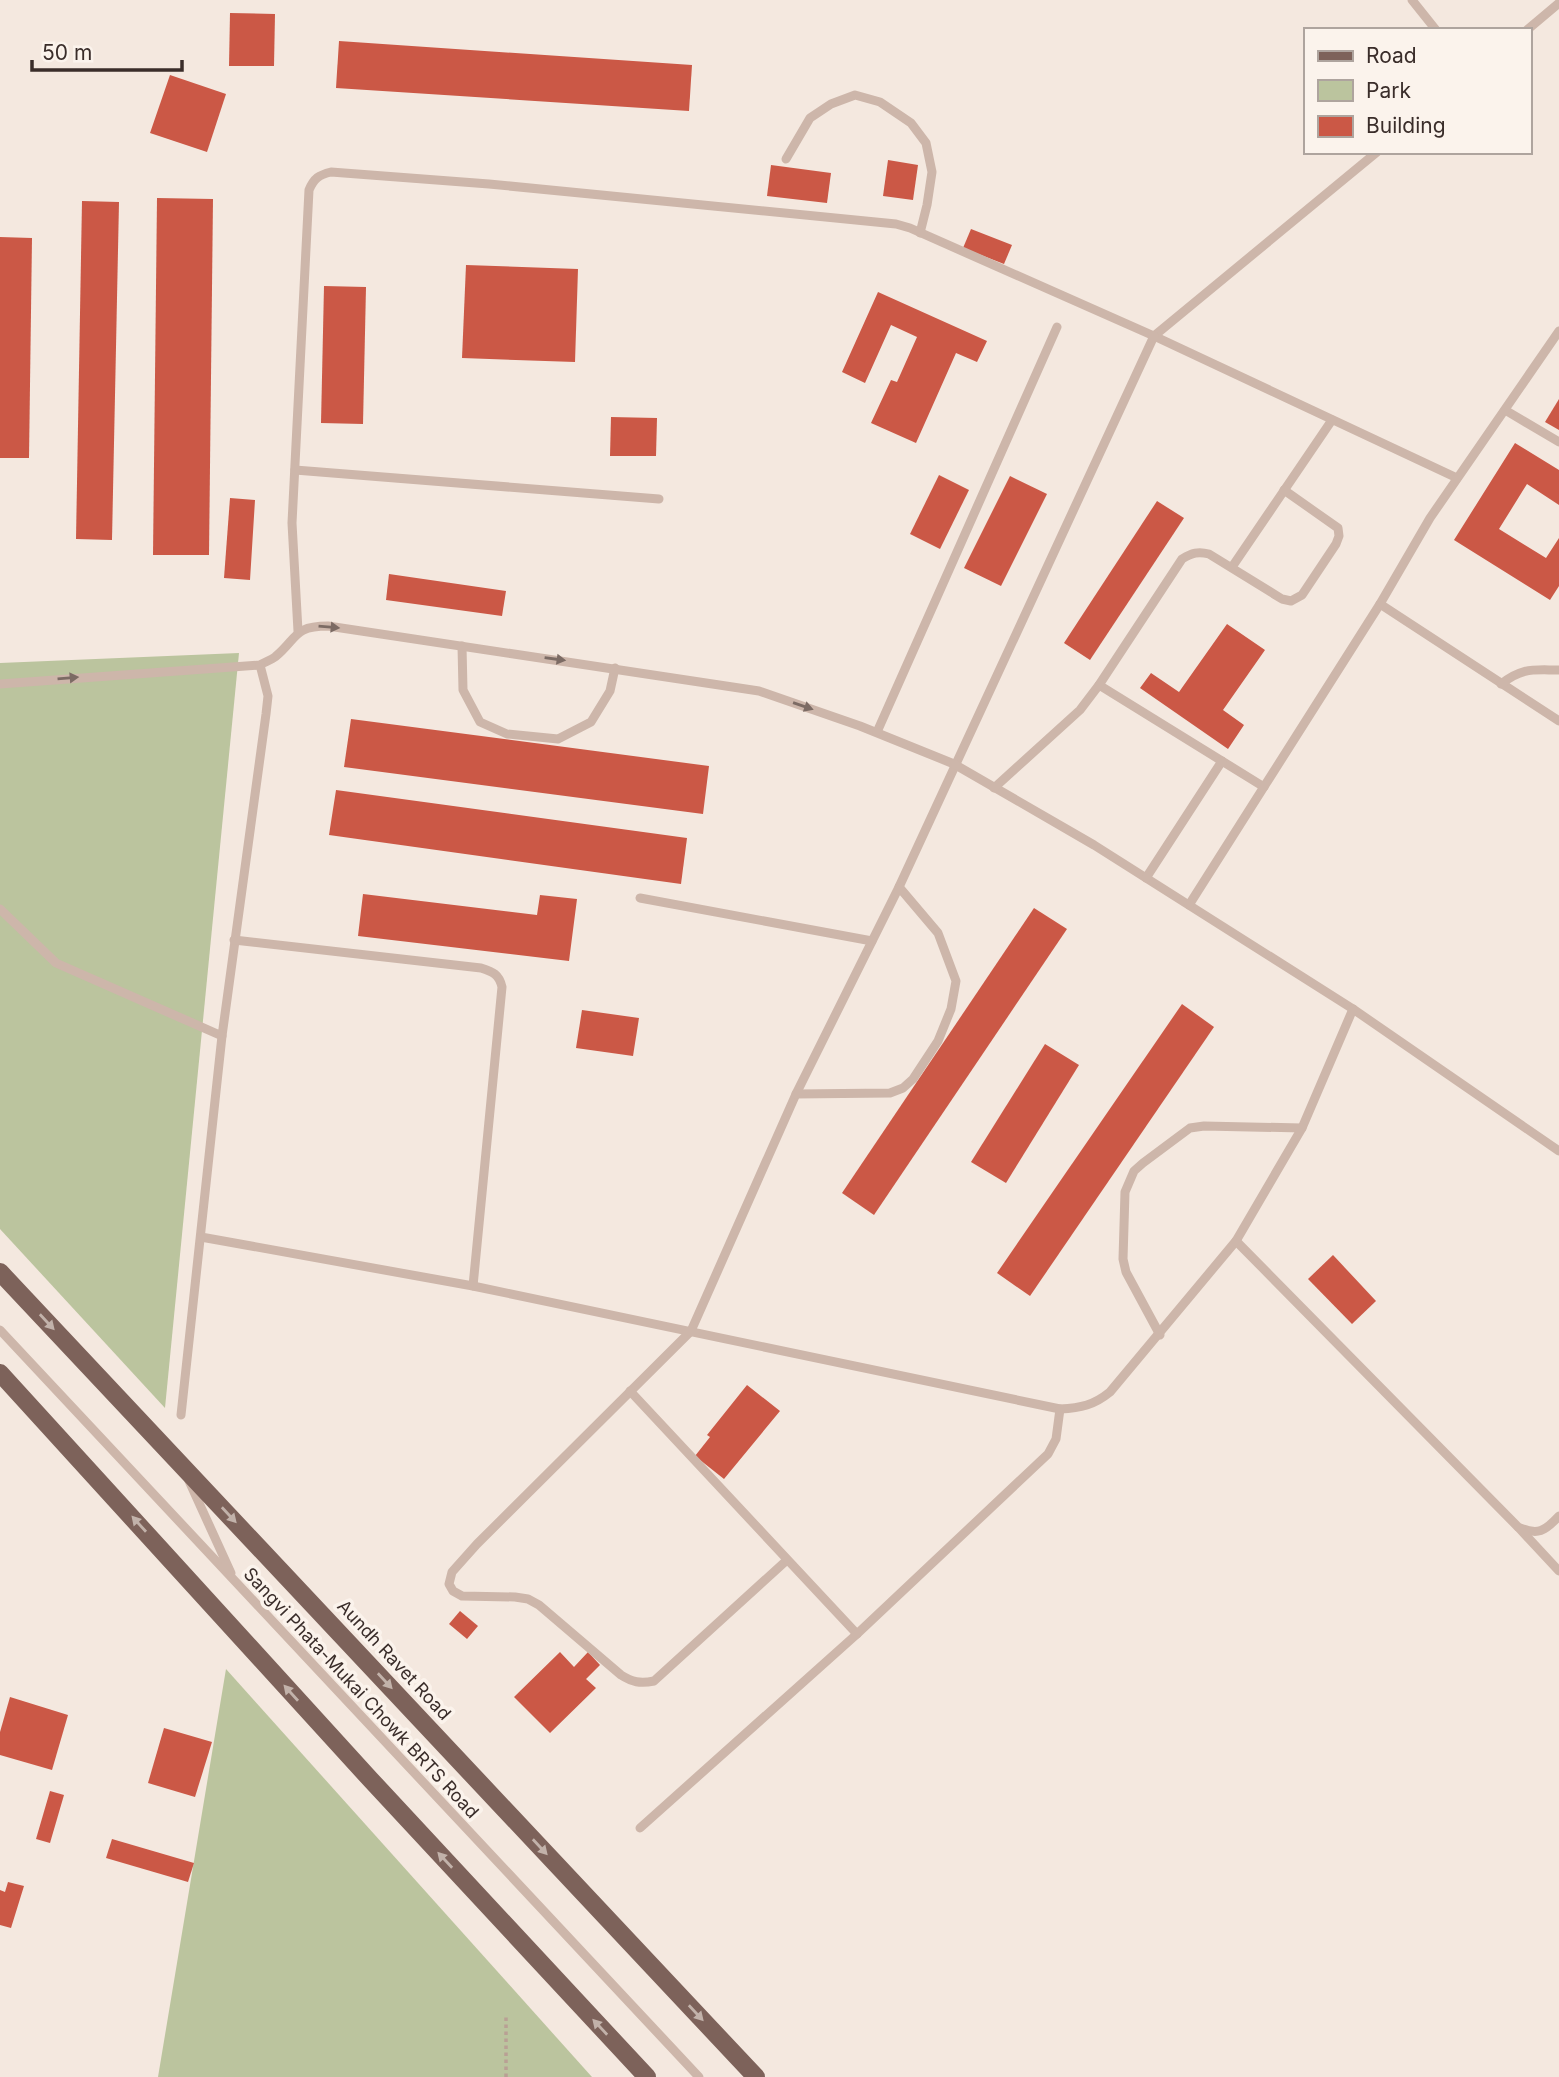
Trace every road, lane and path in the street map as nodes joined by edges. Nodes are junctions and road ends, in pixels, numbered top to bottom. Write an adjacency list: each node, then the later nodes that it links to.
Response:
1 (1412, 0): 3 (lane)
2 (1559, 3): 4 (lane)
3 (1434, 28)
4 (1529, 28)
5 (1375, 154): 10 (lane)
6 (786, 159): 7 (lane)
7 (920, 233): 10 (lane); 14 (lane)
8 (1057, 327): 29 (lane)
9 (1559, 331): 11 (lane)
10 (1154, 336): 12 (lane); 31 (lane)
11 (1505, 410): 13 (lane); 15 (lane)
12 (1332, 419): 15 (lane); 16 (lane)
13 (1559, 442)
14 (295, 470): 17 (lane); 20 (lane)
15 (1457, 478): 19 (lane)
16 (1284, 490): 18 (lane); 18 (lane)
17 (659, 499)
18 (1232, 567): 27 (lane)
19 (1380, 604): 26 (lane); 32 (lane)
20 (299, 631): 21 (lane, one-way to 21); 22 (lane)
21 (462, 646): 23 (lane, one-way to 23); 23 (lane)
22 (260, 665): 25 (lane, one-way to 22); 39 (lane)
23 (615, 668): 29 (lane, one-way to 29)
24 (1559, 670): 26 (lane)
25 (0, 684)
26 (1501, 684): 28 (lane)
27 (1099, 685): 30 (lane); 33 (lane)
28 (1559, 721)
29 (877, 732): 31 (lane)
30 (1222, 761): 32 (lane); 34 (lane)
31 (954, 764): 33 (lane); 35 (lane)
32 (1264, 787): 37 (lane)
33 (995, 788): 34 (lane)
34 (1146, 878): 37 (lane)
35 (899, 887): 40 (lane); 43 (lane)
36 (640, 898): 40 (lane)
37 (1189, 905): 41 (lane)
38 (0, 909): 42 (lane)
39 (234, 940): 42 (lane); 49 (lane)
40 (872, 941): 43 (lane)
41 (1353, 1009): 44 (lane); 45 (lane)
42 (222, 1037): 46 (lane)
43 (796, 1094): 51 (lane)
44 (1302, 1128): 47 (lane); 52 (lane)
45 (1559, 1151)
46 (201, 1237): 49 (lane); 56 (lane)
47 (1236, 1241): 52 (lane); 59 (lane)
48 (0, 1272): 57 (main road, Aundh Ravet Road, one-way to 57)
49 (473, 1286): 51 (lane)
50 (0, 1330): 62 (lane, Sangvi Phata-Mukai Chowk BRTS Road)
51 (691, 1331): 54 (lane); 55 (lane)
52 (1160, 1335): 55 (lane)
53 (0, 1373): 67 (main road, one-way to 53)
54 (630, 1391): 60 (lane); 60 (lane)
55 (1060, 1409): 63 (lane)
56 (181, 1415)
57 (182, 1465): 62 (lane); 69 (main road, Aundh Ravet Road, one-way to 69)
58 (1559, 1516): 59 (lane)
59 (1518, 1527): 61 (lane)
60 (788, 1560): 63 (lane)
61 (1559, 1572)
62 (234, 1581): 68 (lane, Sangvi Phata-Mukai Chowk BRTS Road)
63 (857, 1634): 64 (lane)
64 (640, 1828)
65 (506, 2015): 66 (path)
66 (506, 2077)
67 (647, 2077)
68 (699, 2077)
69 (756, 2077)

